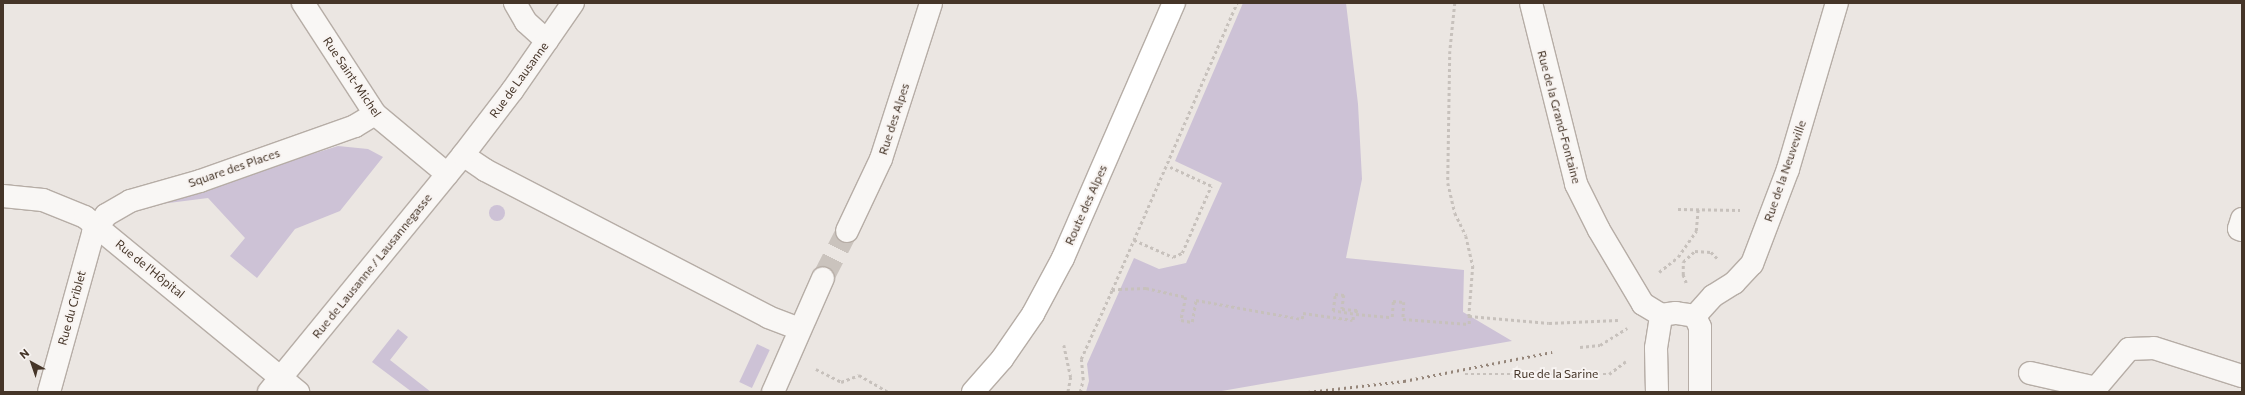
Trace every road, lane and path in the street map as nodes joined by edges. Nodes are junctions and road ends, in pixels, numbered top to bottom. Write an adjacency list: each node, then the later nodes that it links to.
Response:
1 (303, 3): 11 (street, Rue Saint-Michel)
2 (516, 3): 10 (street)
3 (573, 3): 10 (street, Rue de Lausanne)
4 (931, 3): 22 (street, Rue des Alpes)
5 (1174, 3): 47 (main road, Route des Alpes)
6 (1237, 3): 13 (path)
7 (1455, 3): 30 (path)
8 (1531, 3): 29 (street, Rue de la Grand-Fontaine)
9 (1837, 3): 18 (street, Rue de la Neuveville)
10 (547, 41): 12 (street, Rue de Lausanne)
11 (375, 114): 14 (street, Rue Saint-Michel); 20 (street, Square des Places)
12 (463, 155): 14 (street, Rue de Lausanne / Lausannegasse); 34 (street)
13 (1167, 166): 23 (path); 23 (path)
14 (446, 174): 42 (street, Rue de Lausanne / Lausannegasse)
15 (3, 196): 20 (street, Rue de l'Hôpital)
16 (1678, 209): 17 (path)
17 (1698, 209): 18 (path); 25 (path)
18 (1773, 210): 31 (street, Rue de la Neuveville)
19 (2242, 219): 21 (street)
20 (97, 226): 42 (street, Rue de l'Hôpital); 43 (street, Rue du Criblet)
21 (2242, 230)
22 (847, 231)
23 (1134, 240): 27 (path)
24 (1722, 262): 28 (path)
25 (1654, 274)
26 (823, 278): 34 (street)
27 (1112, 290): 30 (path); 49 (path)
28 (1689, 290)
29 (1661, 315): 31 (street); 50 (street)
30 (1469, 316): 32 (path)
31 (1696, 316): 51 (street)
32 (1618, 320)
33 (1632, 324): 36 (path)
34 (799, 329): 38 (street)
35 (1064, 345): 48 (path)
36 (1580, 346)
37 (1630, 354): 40 (path, Rue de la Sarine)
38 (788, 355): 45 (street); 46 (path)
39 (2030, 373): 41 (street)
40 (1465, 374)
41 (2242, 376)
42 (275, 385): 44 (street)
43 (49, 392)
44 (298, 392)
45 (773, 392)
46 (889, 392)
47 (973, 392)
48 (1068, 392)
49 (1080, 392)
50 (1657, 392)
51 (1700, 392)

